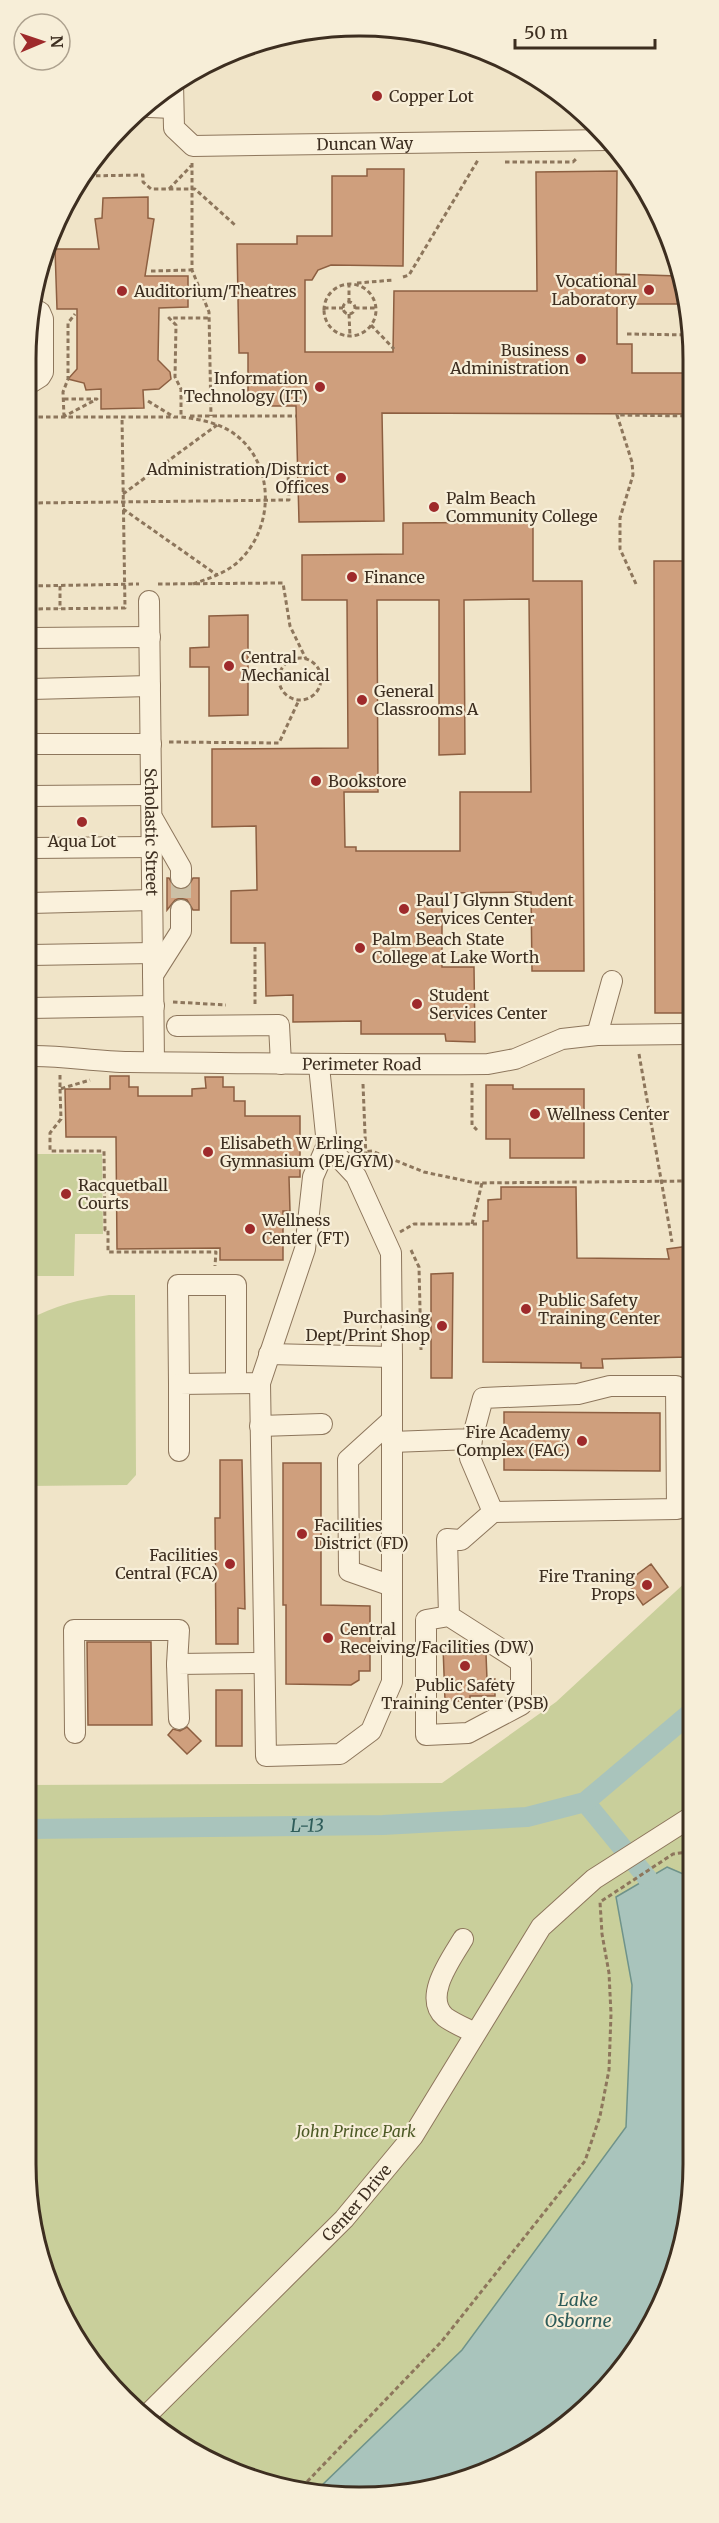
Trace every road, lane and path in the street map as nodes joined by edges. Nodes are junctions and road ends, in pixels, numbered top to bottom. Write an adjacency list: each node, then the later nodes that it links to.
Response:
1 (173, 96): 3 (street, Duncan Way)
2 (157, 107): 3 (street)
3 (173, 108): 4 (street, Duncan Way)
4 (597, 140)
5 (192, 159): 7 (path)
6 (479, 159): 14 (path)
7 (192, 165): 9 (path); 10 (path)
8 (94, 176): 9 (path)
9 (169, 189): 10 (path)
10 (192, 189): 11 (path); 12 (path)
11 (236, 226)
12 (192, 270): 13 (path); 26 (path)
13 (151, 271)
14 (403, 277)
15 (394, 280): 17 (path)
16 (349, 283): 17 (path); 18 (path); 19 (path)
17 (355, 284): 22 (path)
18 (349, 302): 20 (path); 21 (path)
19 (323, 308): 20 (path); 30 (path)
20 (343, 308): 25 (path)
21 (355, 308): 22 (path); 25 (path)
22 (376, 308): 27 (path)
23 (40, 312): 32 (street)
24 (75, 314): 33 (path)
25 (349, 314): 30 (path)
26 (209, 318): 35 (path); 42 (path)
27 (371, 325): 30 (path); 31 (path)
28 (627, 334): 29 (path)
29 (682, 335)
30 (350, 336)
31 (393, 349)
32 (36, 380)
33 (64, 399): 39 (path); 39 (path)
34 (148, 400): 41 (path)
35 (211, 416): 36 (path); 42 (path)
36 (296, 416)
37 (683, 416): 53 (path)
38 (36, 417): 39 (path)
39 (64, 417): 40 (path)
40 (122, 417): 41 (path); 45 (path)
41 (174, 417): 42 (path)
42 (181, 417): 43 (path)
43 (217, 425): 45 (path); 46 (path)
44 (288, 474): 46 (path)
45 (123, 494): 47 (path)
46 (266, 500): 47 (path); 50 (path)
47 (123, 501): 48 (path); 49 (path)
48 (36, 503)
49 (123, 509): 50 (path); 51 (path)
50 (218, 575): 52 (path)
51 (124, 584): 55 (path); 56 (path); 58 (path)
52 (194, 584): 56 (path); 61 (path)
53 (636, 584)
54 (36, 586): 55 (path)
55 (60, 586): 58 (path)
56 (149, 590): 59 (street, Scholastic Street)
57 (36, 609): 58 (path)
58 (60, 609)
59 (150, 637): 60 (street); 62 (street, Scholastic Street)
60 (36, 638)
61 (306, 659): 64 (path); 64 (path)
62 (150, 686): 63 (street); 65 (street, Scholastic Street)
63 (36, 689)
64 (299, 700): 65 (path)
65 (158, 743): 66 (street); 67 (street, Scholastic Street)
66 (36, 744)
67 (151, 795): 68 (street); 69 (street, Scholastic Street)
68 (36, 796)
69 (152, 817): 70 (street, Scholastic Street); 72 (street)
70 (152, 847): 71 (street); 73 (street, Scholastic Street)
71 (36, 848)
72 (181, 878)
73 (152, 900): 74 (street); 77 (street, Scholastic Street)
74 (36, 903)
75 (181, 910): 79 (street)
76 (255, 947): 83 (path)
77 (153, 953): 78 (street); 79 (street, Scholastic Street)
78 (36, 955)
79 (153, 975): 81 (street, Scholastic Street)
80 (612, 981): 86 (street)
81 (161, 1004): 82 (path); 84 (street); 90 (street, Scholastic Street)
82 (234, 1005)
83 (244, 1006)
84 (36, 1008)
85 (177, 1026): 91 (street)
86 (597, 1035): 87 (street, Perimeter Road); 92 (street, Perimeter Road)
87 (683, 1035)
88 (638, 1049): 99 (path)
89 (36, 1056): 90 (street, Perimeter Road)
90 (154, 1062): 91 (street, Perimeter Road)
91 (281, 1064): 92 (street, Perimeter Road)
92 (319, 1065): 98 (street)
93 (59, 1068): 96 (path)
94 (98, 1077): 96 (path)
95 (472, 1081): 97 (path)
96 (60, 1089): 106 (path)
97 (477, 1130)
98 (331, 1149): 101 (path); 104 (street); 107 (street)
99 (660, 1182): 100 (path); 101 (path); 105 (path)
100 (683, 1182)
101 (482, 1183): 102 (path)
102 (472, 1224): 103 (path); 104 (path)
103 (477, 1224)
104 (386, 1242): 108 (street)
105 (672, 1242)
106 (214, 1285): 109 (street); 111 (street)
107 (269, 1354): 108 (street); 110 (street)
108 (392, 1357): 112 (street)
109 (236, 1383): 110 (street); 111 (street)
110 (260, 1383): 114 (street)
111 (179, 1384): 117 (street)
112 (392, 1421): 116 (street); 119 (street)
113 (322, 1424): 114 (street)
114 (260, 1426): 121 (street)
115 (472, 1439): 116 (street); 118 (street); 118 (street)
116 (392, 1442): 119 (street)
117 (179, 1451)
118 (493, 1512): 120 (street)
119 (392, 1586): 121 (street)
120 (449, 1616): 120 (street)
121 (264, 1663): 122 (street)
122 (177, 1664): 123 (street); 124 (street)
123 (179, 1719)
124 (75, 1733)
125 (680, 1823): 128 (street, Center Drive)
126 (683, 1853): 130 (path)
127 (463, 1939): 128 (street)
128 (475, 2033): 129 (street, Center Drive)
129 (151, 2411)
130 (306, 2482)

